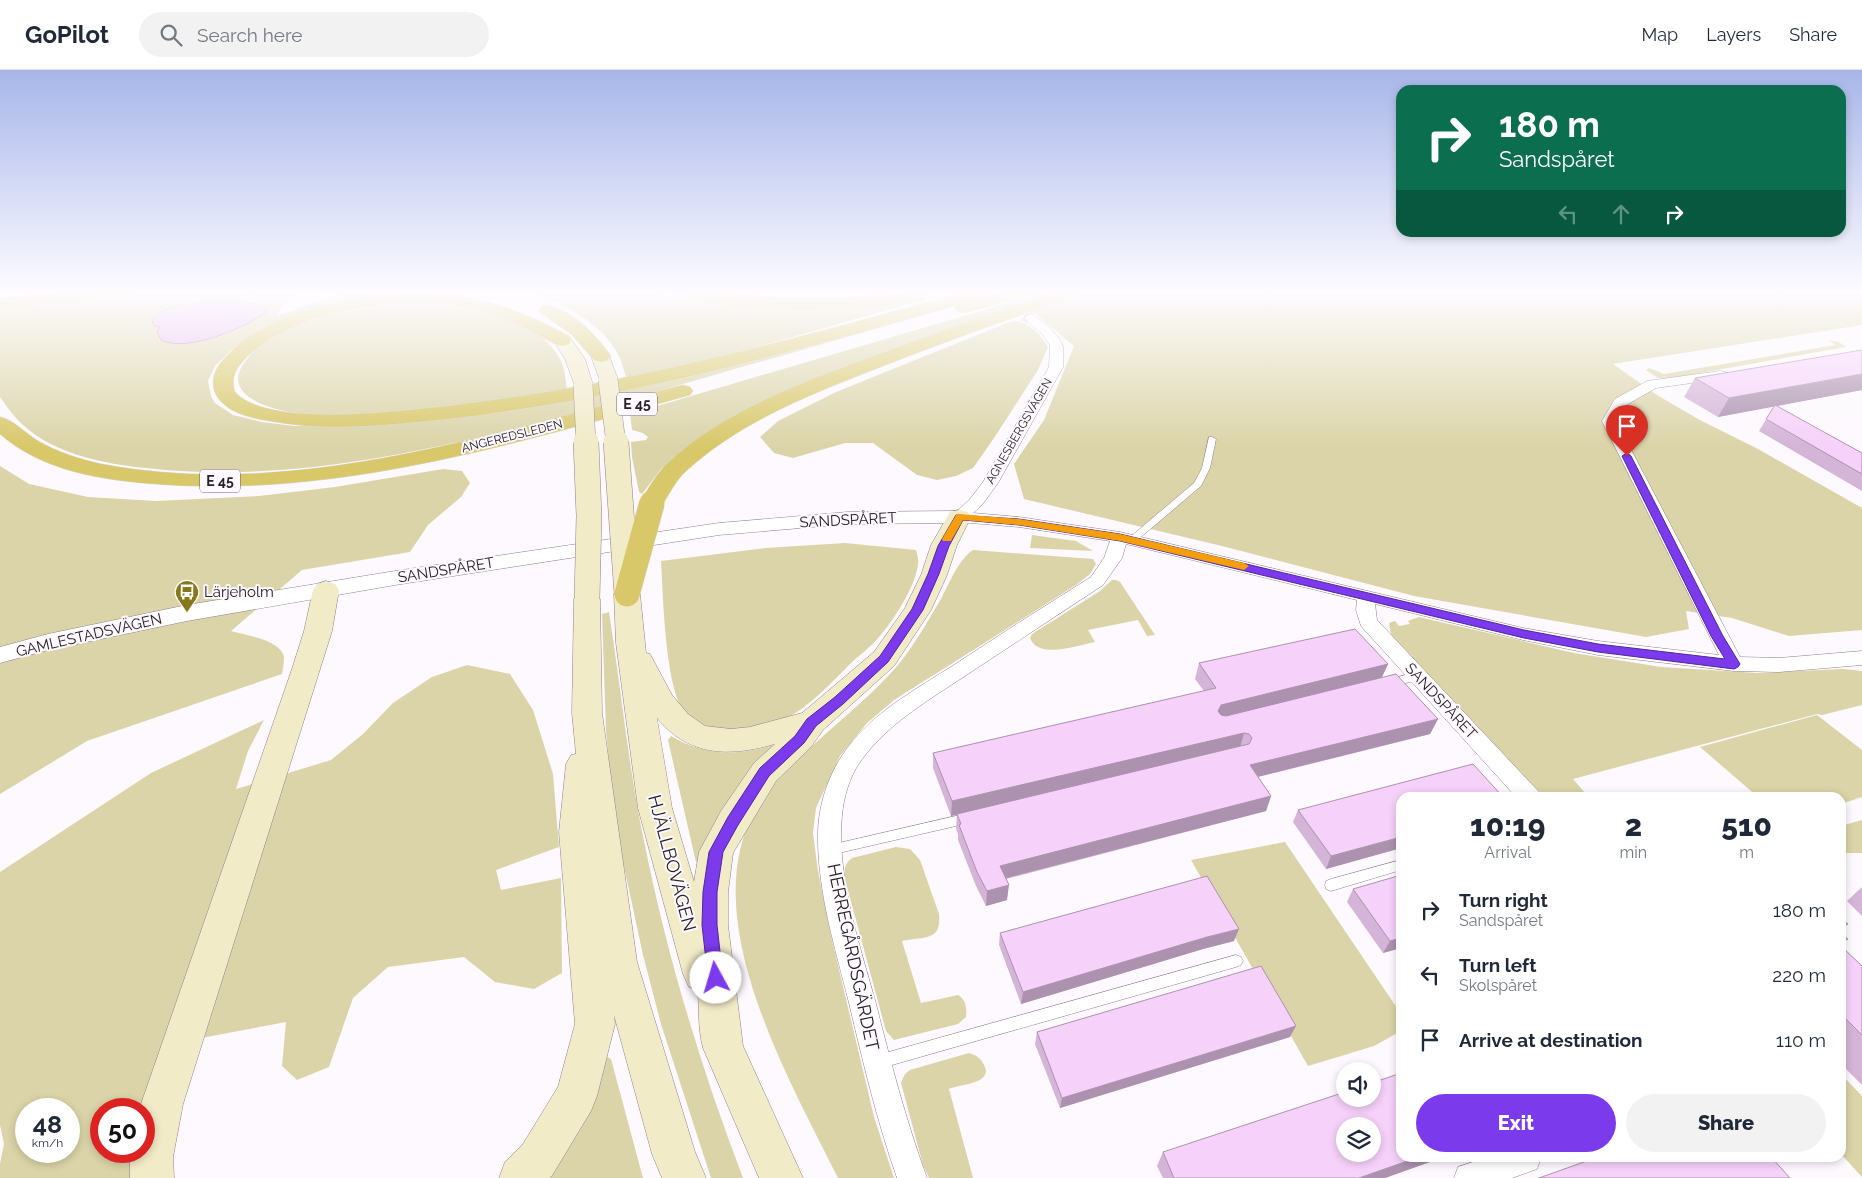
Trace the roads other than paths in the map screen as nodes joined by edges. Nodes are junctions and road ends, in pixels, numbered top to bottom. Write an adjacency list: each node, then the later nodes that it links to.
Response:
1 (251, 344): 4 (highway)
2 (565, 344): 23 (main road, bridge)
3 (592, 344): 8 (highway)
4 (801, 344)
5 (845, 344): 10 (highway, ANGEREDSLEDEN / E 45)
6 (923, 344): 15 (highway, bridge)
7 (1056, 344): 12 (street, AGNESBERGSVÄGEN)
8 (601, 356): 15 (main road, HJÄLLBOVÄGEN, bridge)
9 (1732, 373): 20 (street)
10 (0, 423)
11 (1212, 439): 13 (lane)
12 (959, 517): 13 (street, SANDSPÅRET); 14 (street, SANDSPÅRET); 24 (main road)
13 (1126, 539): 16 (street, SANDSPÅRET); 27 (street, HERREGÅRDSGÄRDET)
14 (326, 590): 18 (street, GAMLESTADSVÄGEN); 34 (main road)
15 (627, 594): 17 (main road, HJÄLLBOVÄGEN)
16 (1366, 597): 20 (street, SANDSPÅRET); 21 (street, SANDSPÅRET)
17 (630, 643): 24 (main road); 31 (main road, HJÄLLBOVÄGEN)
18 (0, 655)
19 (1862, 658): 20 (street, SANDSPÅRET)
20 (1734, 664)
21 (1418, 676): 22 (lane); 25 (street, SANDSPÅRET)
22 (1381, 686)
23 (587, 713): 35 (main road); 36 (main road)
24 (812, 722): 31 (main road)
25 (1525, 792)
26 (985, 815): 27 (lane)
27 (830, 850): 32 (street, HERREGÅRDSGÄRDET)
28 (1396, 866): 29 (lane)
29 (1330, 885)
30 (1236, 961): 32 (lane)
31 (723, 1048): 37 (main road, HJÄLLBOVÄGEN)
32 (876, 1062): 38 (street, HERREGÅRDSGÄRDET)
33 (1515, 1162): 39 (street)
34 (152, 1178)
35 (522, 1178)
36 (684, 1178)
37 (781, 1178)
38 (912, 1178)
39 (1469, 1178)

